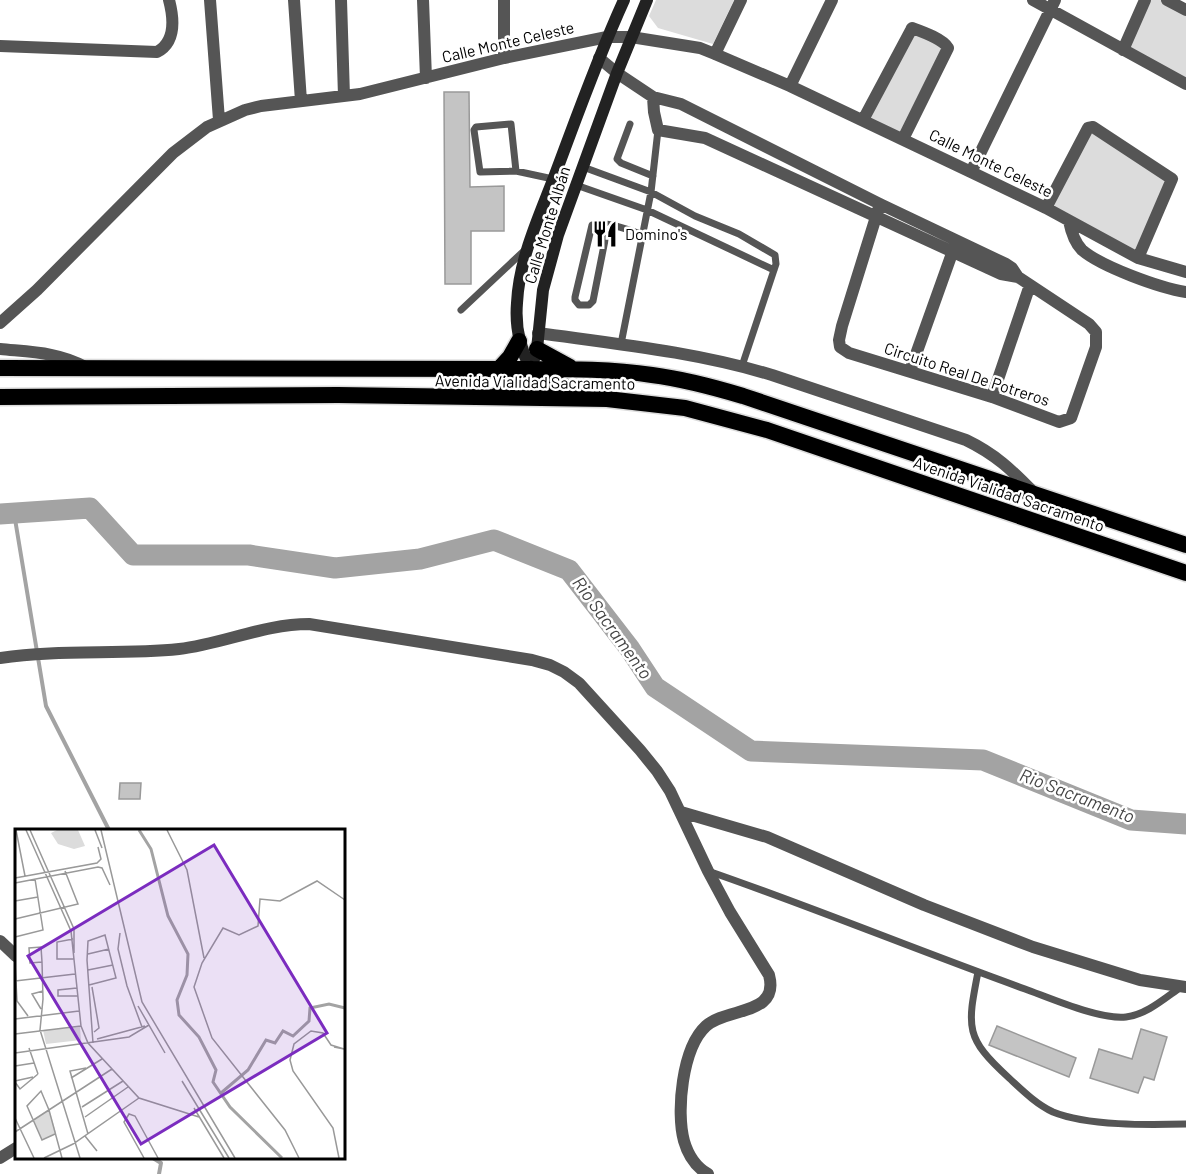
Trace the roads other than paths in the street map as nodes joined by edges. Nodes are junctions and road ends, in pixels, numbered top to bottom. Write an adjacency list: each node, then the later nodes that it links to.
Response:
1 (169, 0): 18 (street)
2 (210, 0): 30 (street)
3 (294, 0): 29 (street)
4 (341, 0): 27 (street)
5 (423, 0): 24 (street)
6 (504, 0): 22 (street)
7 (624, 0): 16 (main road, Calle Monte Albán)
8 (647, 0): 17 (main road, Calle Monte Albán)
9 (741, 0): 20 (street)
10 (832, 0): 26 (street)
11 (1033, 0): 14 (street)
12 (1145, 0): 19 (street)
13 (1167, 0): 15 (street)
14 (1053, 5): 19 (street); 37 (street)
15 (1186, 10)
16 (607, 37): 17 (street, Calle Monte Celeste); 21 (main road, Calle Monte Albán); 22 (street, Calle Monte Celeste)
17 (631, 37): 20 (street, Calle Monte Celeste); 23 (main road, Calle Monte Albán)
18 (0, 46)
19 (1123, 50): 25 (street)
20 (715, 54): 26 (street, Calle Monte Celeste)
21 (599, 57): 23 (street, Circuito Real De Potreros); 39 (main road, Calle Monte Albán)
22 (504, 58): 24 (street, Calle Monte Celeste)
23 (617, 73): 28 (street, Circuito Real De Potreros); 35 (main road, Calle Monte Albán)
24 (426, 78): 27 (street, Calle Monte Celeste)
25 (1186, 84)
26 (790, 86): 31 (street, Calle Monte Celeste)
27 (344, 96): 29 (street, Calle Monte Celeste)
28 (653, 96): 33 (street); 42 (street, Circuito Real De Potreros)
29 (301, 101): 30 (street, Calle Monte Celeste)
30 (219, 120): 61 (street, Calle Monte Celeste)
31 (863, 120): 34 (street, Calle Monte Celeste); 34 (street)
32 (630, 124): 38 (lane)
33 (658, 130): 38 (lane); 46 (street, Circuito Real De Potreros)
34 (903, 139): 37 (street, Calle Monte Celeste)
35 (583, 167): 40 (main road, Calle Monte Albán); 41 (lane)
36 (516, 171): 36 (lane); 39 (lane)
37 (971, 172): 43 (street, Calle Monte Celeste)
38 (652, 176): 41 (lane)
39 (553, 179): 52 (main road, Calle Monte Albán)
40 (576, 185): 44 (lane); 63 (main road, Calle Monte Albán)
41 (651, 192): 44 (lane); 45 (lane)
42 (880, 204): 46 (street, Circuito Real De Potreros); 51 (street, Circuito Real De Potreros)
43 (1046, 208): 47 (street, Calle Monte Celeste); 54 (street)
44 (647, 210): 49 (lane); 50 (lane)
45 (695, 216): 49 (lane); 55 (lane)
46 (875, 216): 53 (street, Circuito Real De Potreros); 72 (street, Circuito Real De Potreros)
47 (1069, 220): 54 (street, Calle Monte Celeste); 59 (street)
48 (608, 225): 48 (lane); 50 (lane)
49 (691, 231): 55 (lane)
50 (641, 234): 64 (lane)
51 (957, 240): 53 (street); 57 (street, Circuito Real De Potreros)
52 (529, 246): 60 (lane); 62 (main road, Calle Monte Albán)
53 (952, 252): 57 (street, Circuito Real De Potreros); 72 (street)
54 (1138, 258): 56 (street, Calle Monte Celeste)
55 (774, 270): 66 (lane)
56 (1185, 272): 59 (street)
57 (1018, 277): 58 (street, Circuito Real De Potreros)
58 (1030, 285): 74 (street); 74 (street, Circuito Real De Potreros)
59 (1184, 291)
60 (461, 310)
61 (0, 323)
62 (519, 341): 69 (highway); 70 (main road, Calle Monte Albán)
63 (537, 341): 64 (street); 70 (main road, Calle Monte Albán); 71 (highway)
64 (621, 344): 66 (street)
65 (0, 349): 68 (street)
66 (742, 366): 77 (street)
67 (0, 368): 68 (highway, Avenida Vialidad Sacramento)
68 (86, 368): 69 (highway, Avenida Vialidad Sacramento)
69 (499, 369): 70 (highway, Avenida Vialidad Sacramento)
70 (531, 369): 71 (highway, Avenida Vialidad Sacramento); 75 (highway); 76 (highway)
71 (576, 369): 77 (highway, Avenida Vialidad Sacramento)
72 (910, 371): 74 (street, Circuito Real De Potreros)
73 (0, 397): 75 (highway, Avenida Vialidad Sacramento)
74 (992, 397)
75 (491, 399): 76 (highway, Avenida Vialidad Sacramento)
76 (607, 399): 79 (highway, Avenida Vialidad Sacramento)
77 (1034, 494): 78 (highway, Avenida Vialidad Sacramento)
78 (1186, 545)
79 (1186, 573)
80 (0, 658): 81 (street)
81 (681, 812): 82 (street); 86 (street)
82 (708, 871): 85 (lane); 90 (street)
83 (0, 941): 84 (street)
84 (15, 955)
85 (978, 972): 86 (lane); 87 (lane)
86 (1184, 987)
87 (1186, 1124)
88 (15, 1149): 89 (street)
89 (0, 1158)
90 (708, 1174)

